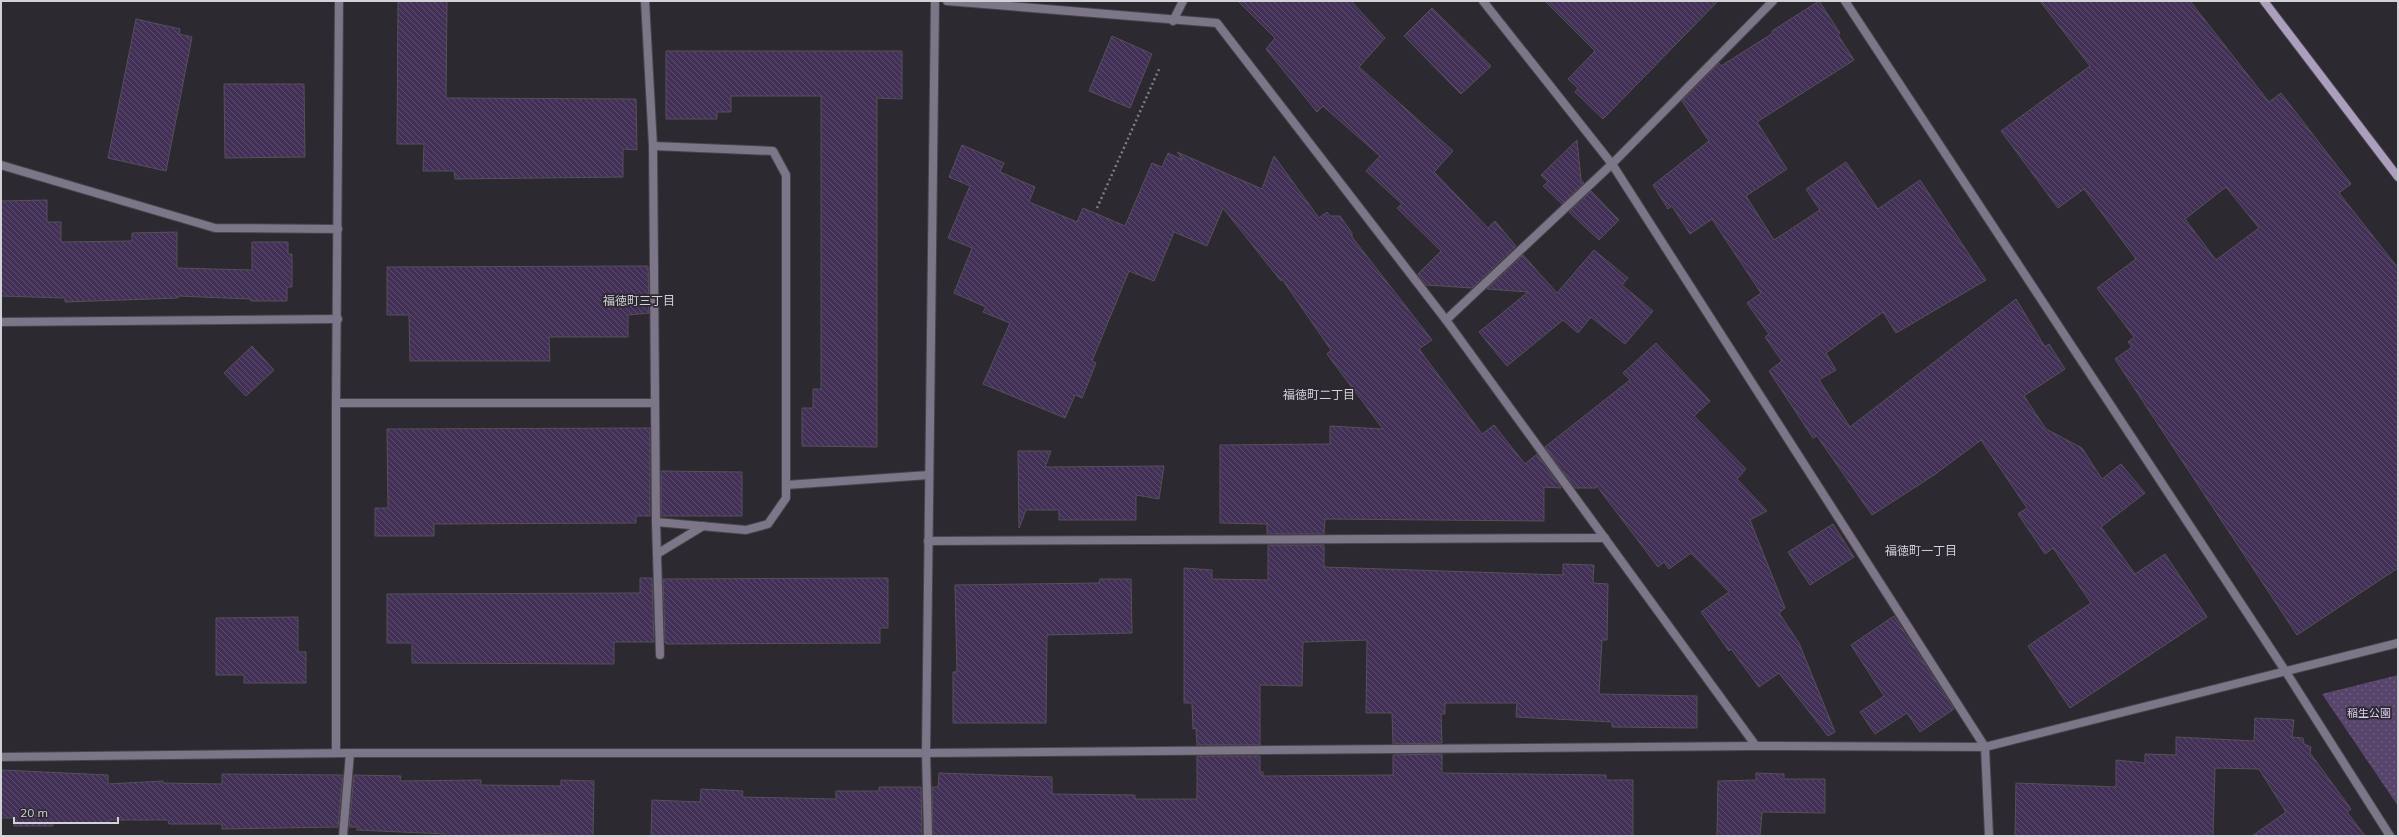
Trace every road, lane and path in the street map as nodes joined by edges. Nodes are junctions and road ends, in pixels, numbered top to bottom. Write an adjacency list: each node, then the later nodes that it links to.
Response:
1 (339, 1): 17 (street)
2 (645, 1): 12 (street)
3 (935, 1): 23 (street)
4 (947, 1): 10 (street)
5 (1183, 1): 10 (street)
6 (1483, 1): 13 (street)
7 (1773, 1): 13 (street)
8 (1845, 1): 32 (street)
9 (2264, 1): 15 (street)
10 (1173, 21): 19 (street)
11 (1160, 67): 16 (path)
12 (653, 146): 22 (street); 24 (street)
13 (1612, 164): 19 (street); 34 (street)
14 (1, 165): 17 (street)
15 (2398, 177)
16 (1097, 208)
17 (338, 229): 18 (street)
18 (338, 319): 20 (street); 21 (street)
19 (1446, 320): 27 (street)
20 (1, 322)
21 (336, 403): 22 (street); 35 (street)
22 (655, 403): 25 (street)
23 (929, 475): 24 (street); 28 (street)
24 (786, 485): 26 (street)
25 (656, 522): 26 (street); 29 (street)
26 (703, 526): 29 (street)
27 (1605, 538): 28 (street); 33 (street)
28 (928, 541): 37 (street)
29 (657, 554): 31 (street)
30 (2398, 644): 32 (street)
31 (660, 655)
32 (2286, 672): 34 (street); 42 (street)
33 (1756, 746): 34 (street); 37 (street)
34 (1985, 747): 41 (street)
35 (336, 753): 36 (street); 38 (street)
36 (350, 753): 37 (street); 39 (street)
37 (926, 753): 40 (street)
38 (1, 757)
39 (343, 836)
40 (928, 836)
41 (1989, 836)
42 (2390, 836)

